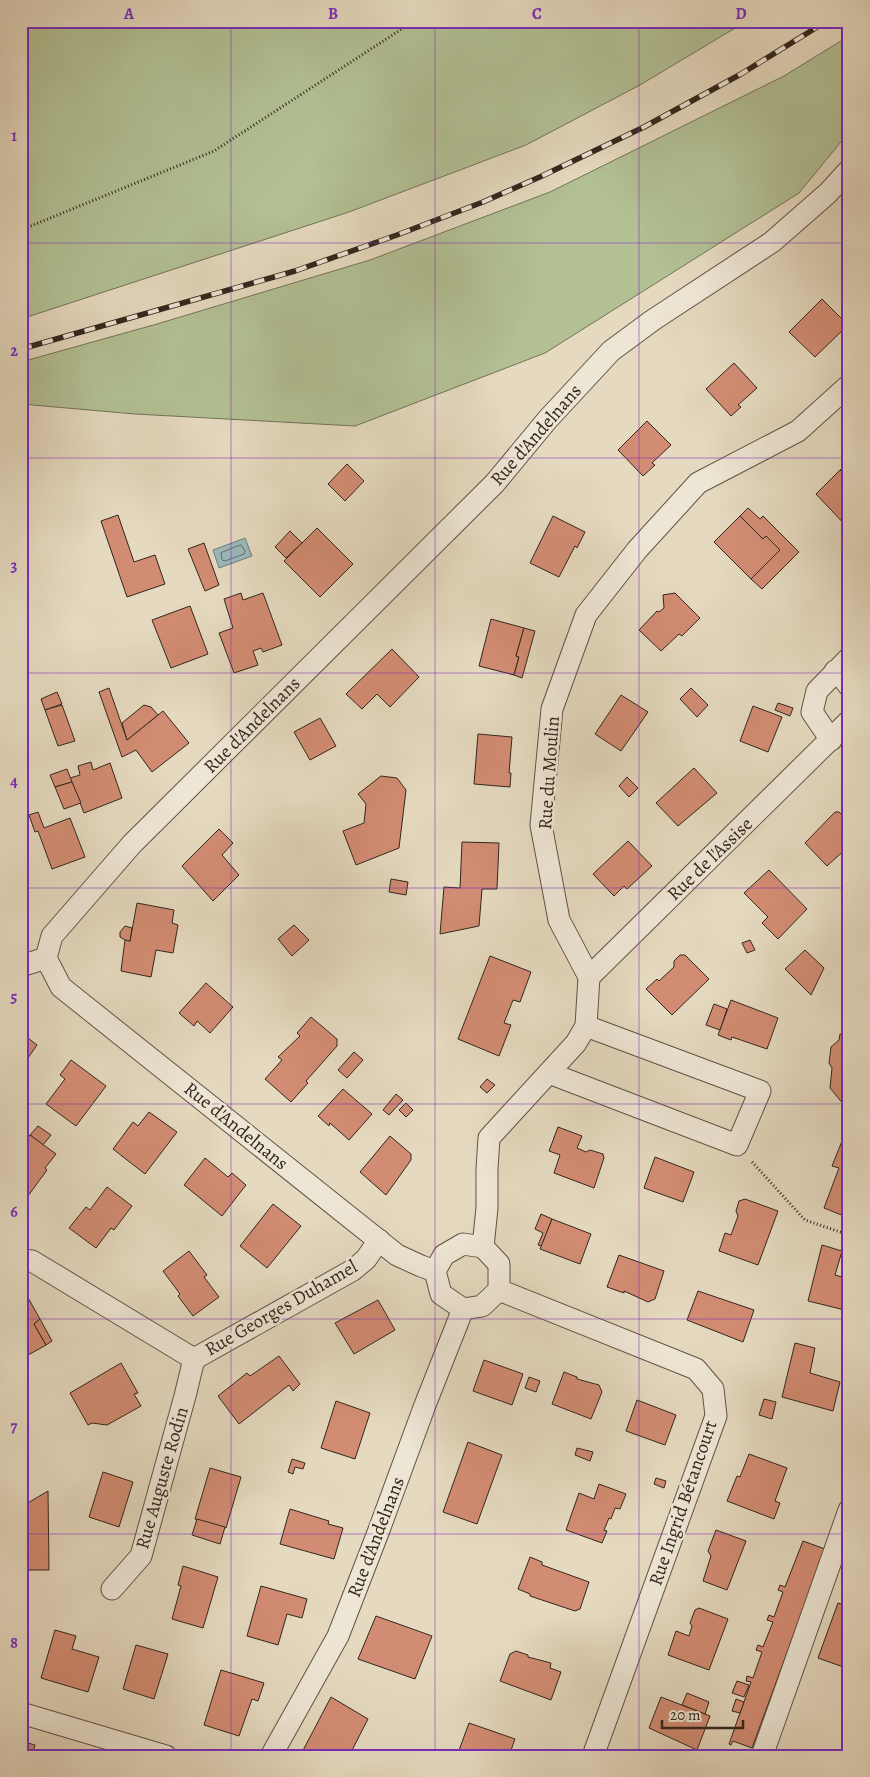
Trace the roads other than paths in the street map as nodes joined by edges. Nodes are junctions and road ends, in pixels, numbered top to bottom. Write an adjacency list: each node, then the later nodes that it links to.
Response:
1 (849, 170): 6 (street, Rue d'Andelnans)
2 (847, 391): 8 (street, Rue du Moulin)
3 (844, 672): 5 (street)
4 (849, 722): 5 (street, Rue de l'Assise)
5 (831, 740): 8 (street, Rue de l'Assise)
6 (46, 958): 7 (street); 11 (street, Rue d'Andelnans)
7 (21, 966)
8 (590, 977): 9 (street)
9 (586, 1026): 10 (street); 10 (street)
10 (549, 1073): 12 (street)
11 (379, 1240): 14 (street, Rue d'Andelnans); 17 (street, Rue Georges Duhamel)
12 (483, 1247): 14 (street); 15 (street)
13 (21, 1260): 17 (street, Rue Georges Duhamel)
14 (435, 1271): 16 (street)
15 (499, 1290): 16 (street); 23 (street, Rue Ingrid Bétancourt)
16 (463, 1309): 22 (street, Rue d'Andelnans)
17 (194, 1359): 19 (street, Rue Auguste Rodin)
18 (849, 1510): 24 (street)
19 (112, 1589)
20 (21, 1713): 21 (street)
21 (166, 1756)
22 (271, 1756)
23 (593, 1756)
24 (762, 1756)

